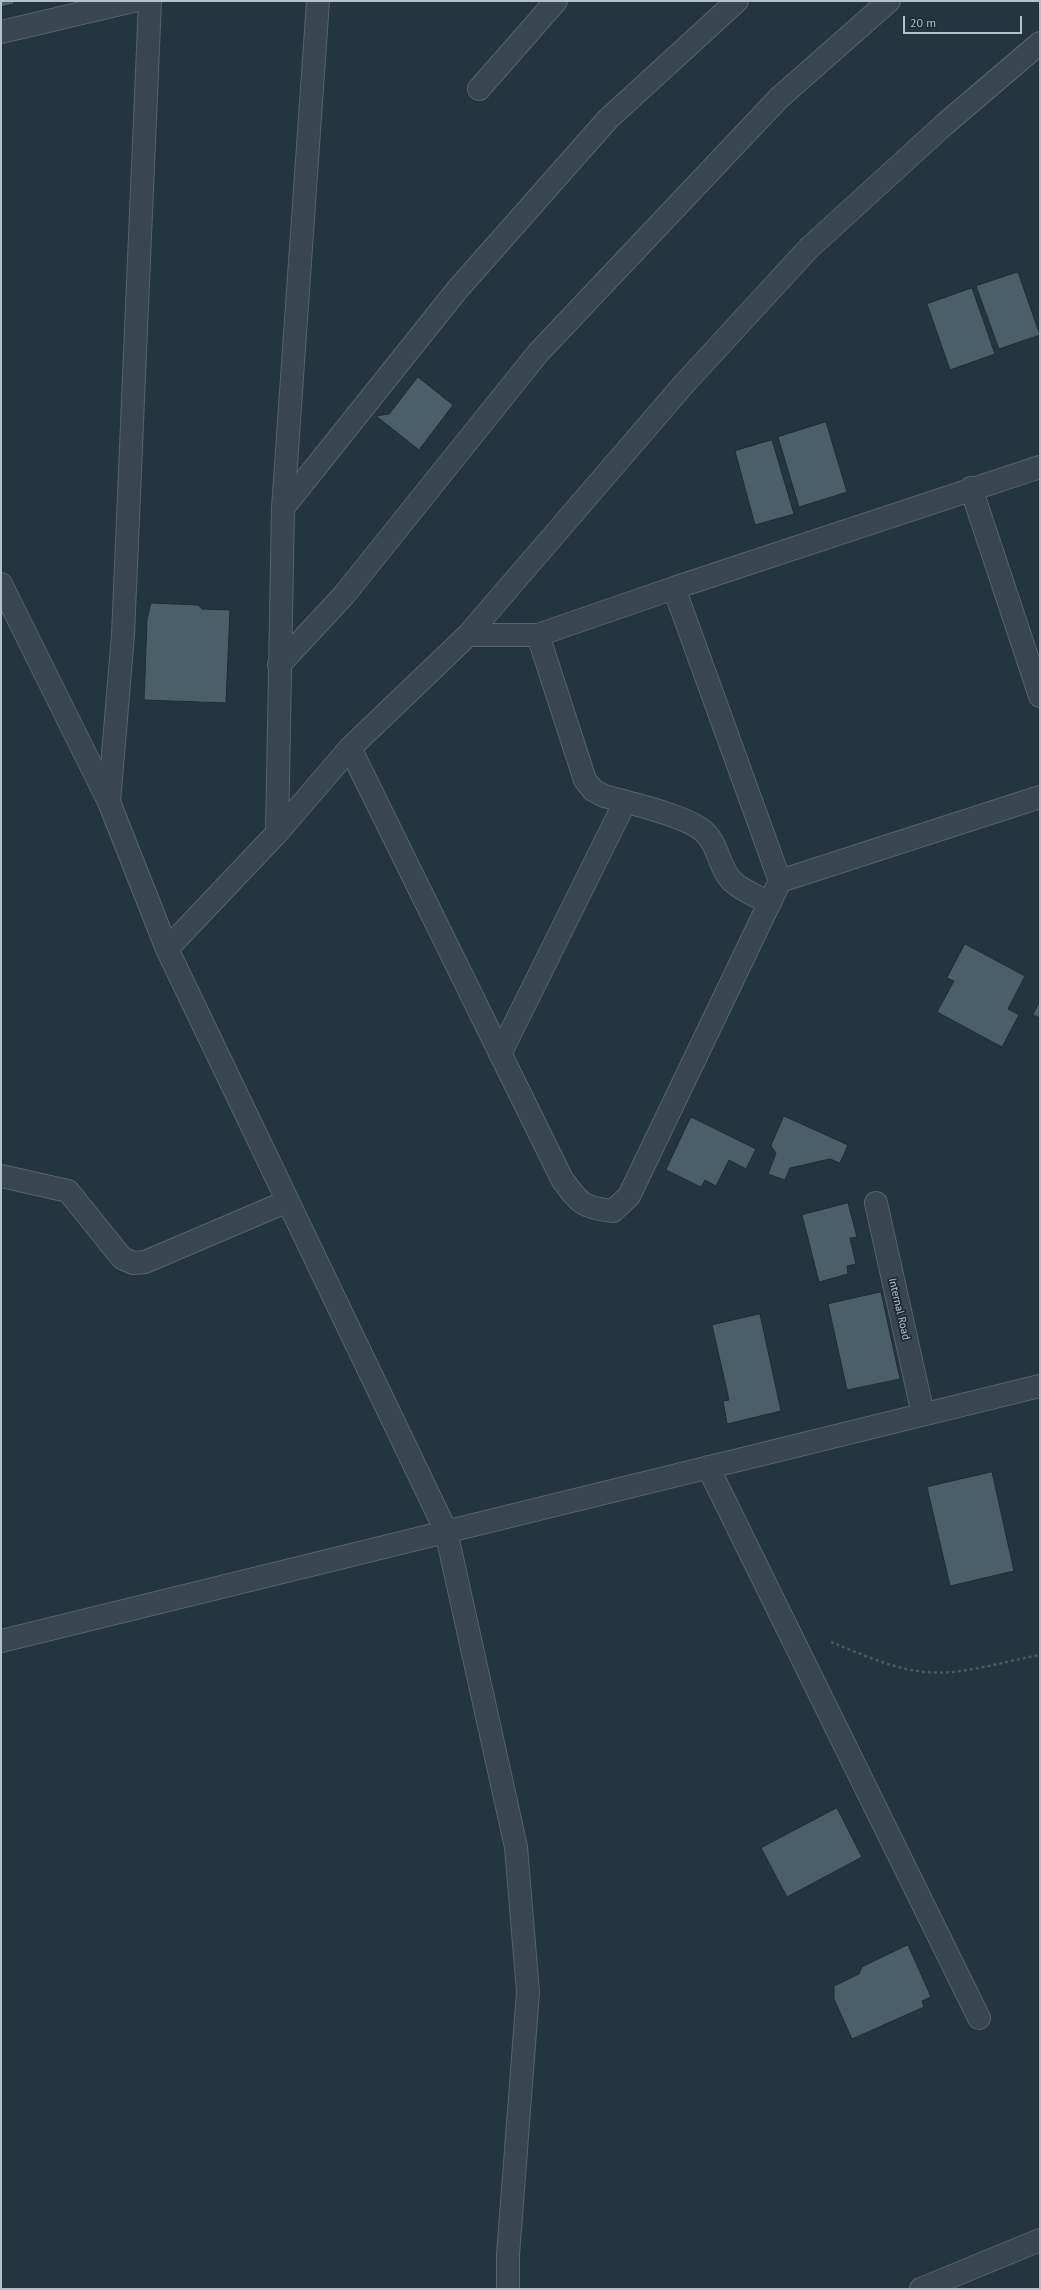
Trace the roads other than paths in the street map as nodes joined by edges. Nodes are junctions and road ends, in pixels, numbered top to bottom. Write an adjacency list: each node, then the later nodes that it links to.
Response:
1 (132, 1): 7 (street)
2 (150, 1): 21 (street)
3 (318, 1): 12 (street)
4 (556, 1): 9 (street)
5 (737, 1): 12 (street)
6 (889, 1): 17 (street)
7 (1, 32)
8 (1040, 43): 15 (street)
9 (479, 89)
10 (1040, 467): 11 (street)
11 (971, 488): 14 (street); 18 (street)
12 (283, 508): 17 (street)
13 (1, 584): 21 (street)
14 (674, 588): 16 (street); 24 (street)
15 (468, 635): 16 (street); 19 (street)
16 (538, 635): 22 (street)
17 (279, 665): 23 (street)
18 (1040, 696)
19 (350, 748): 23 (street); 27 (street)
20 (1040, 797): 24 (street)
21 (110, 802): 26 (street)
22 (625, 802): 25 (street); 27 (street)
23 (277, 833): 26 (street)
24 (780, 881): 25 (street)
25 (770, 903): 27 (street)
26 (167, 949): 29 (street)
27 (500, 1054)
28 (1, 1176): 29 (street)
29 (288, 1201): 34 (street)
30 (876, 1203): 32 (street, Internal Road)
31 (1040, 1386): 32 (street)
32 (923, 1414): 33 (street)
33 (708, 1467): 34 (street); 36 (street)
34 (446, 1531): 35 (street); 38 (street)
35 (1, 1641)
36 (979, 2018)
37 (1040, 2240): 39 (street)
38 (508, 2289)
39 (921, 2289)

